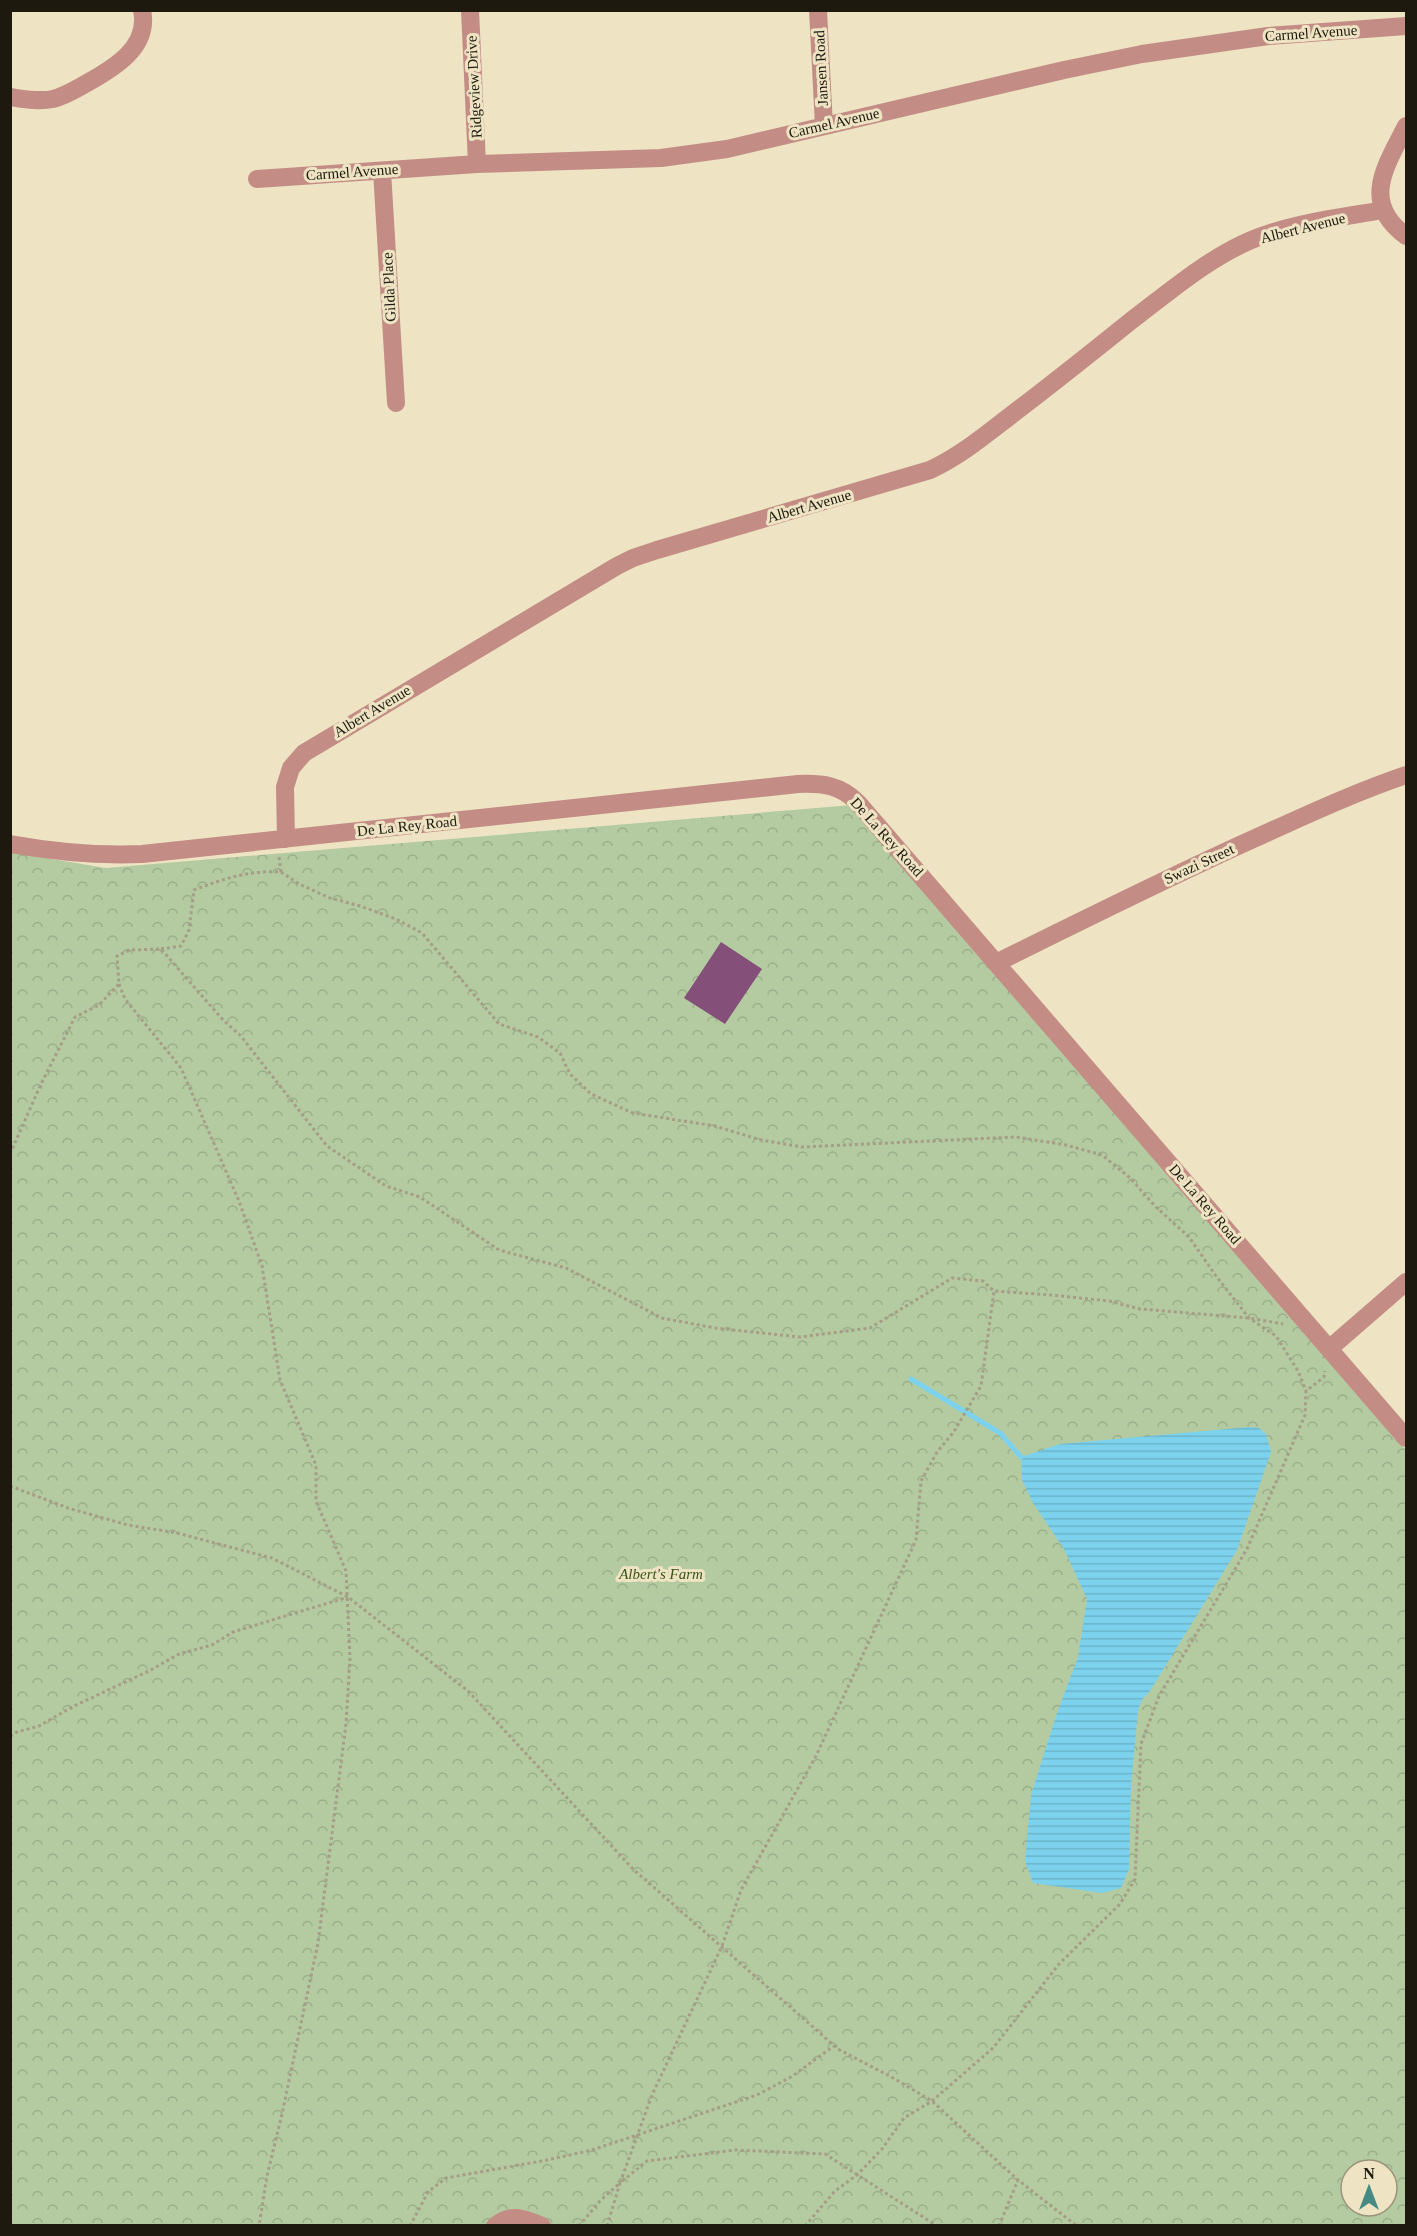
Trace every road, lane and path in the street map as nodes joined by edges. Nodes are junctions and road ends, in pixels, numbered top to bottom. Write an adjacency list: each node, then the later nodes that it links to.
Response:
1 (142, 10): 5 (street)
2 (470, 10): 8 (street, Ridgeview Drive)
3 (818, 10): 6 (street, Jansen Road)
4 (1407, 26): 6 (street, Carmel Avenue)
5 (10, 97)
6 (824, 126): 8 (street, Carmel Avenue)
7 (1407, 126): 11 (street)
8 (477, 164): 9 (street, Carmel Avenue)
9 (382, 171): 10 (street, Carmel Avenue); 13 (street, Gilda Place)
10 (257, 179)
11 (1383, 210): 12 (street); 15 (street, Albert Avenue)
12 (1407, 236)
13 (396, 403)
14 (1407, 775): 19 (street, Swazi Street)
15 (286, 838): 16 (street, De La Rey Road); 17 (path); 19 (street, De La Rey Road)
16 (10, 844)
17 (281, 872): 18 (path); 24 (path)
18 (161, 949): 20 (path); 23 (path)
19 (996, 963): 25 (street, De La Rey Road)
20 (119, 984): 21 (path); 30 (path)
21 (10, 1154)
22 (1407, 1282): 26 (street)
23 (994, 1291): 24 (path); 32 (path)
24 (1249, 1318): 25 (path); 27 (path)
25 (1313, 1329): 26 (street, De La Rey Road)
26 (1330, 1348): 27 (path); 28 (street, De La Rey Road)
27 (1306, 1391): 34 (path)
28 (1407, 1438)
29 (10, 1486): 30 (path)
30 (348, 1597): 31 (path); 32 (path); 39 (path)
31 (10, 1736)
32 (722, 1946): 33 (path); 35 (path)
33 (834, 2046): 34 (path); 35 (path)
34 (932, 2101): 36 (path); 37 (path)
35 (638, 2134): 38 (path); 40 (path)
36 (857, 2175): 38 (path); 45 (path); 46 (path)
37 (1018, 2180): 47 (path); 48 (path)
38 (620, 2183): 43 (path); 44 (path)
39 (259, 2226)
40 (410, 2226)
41 (495, 2226): 42 (street)
42 (542, 2226)
43 (579, 2226)
44 (607, 2226)
45 (805, 2226)
46 (938, 2226)
47 (999, 2226)
48 (1077, 2226)

